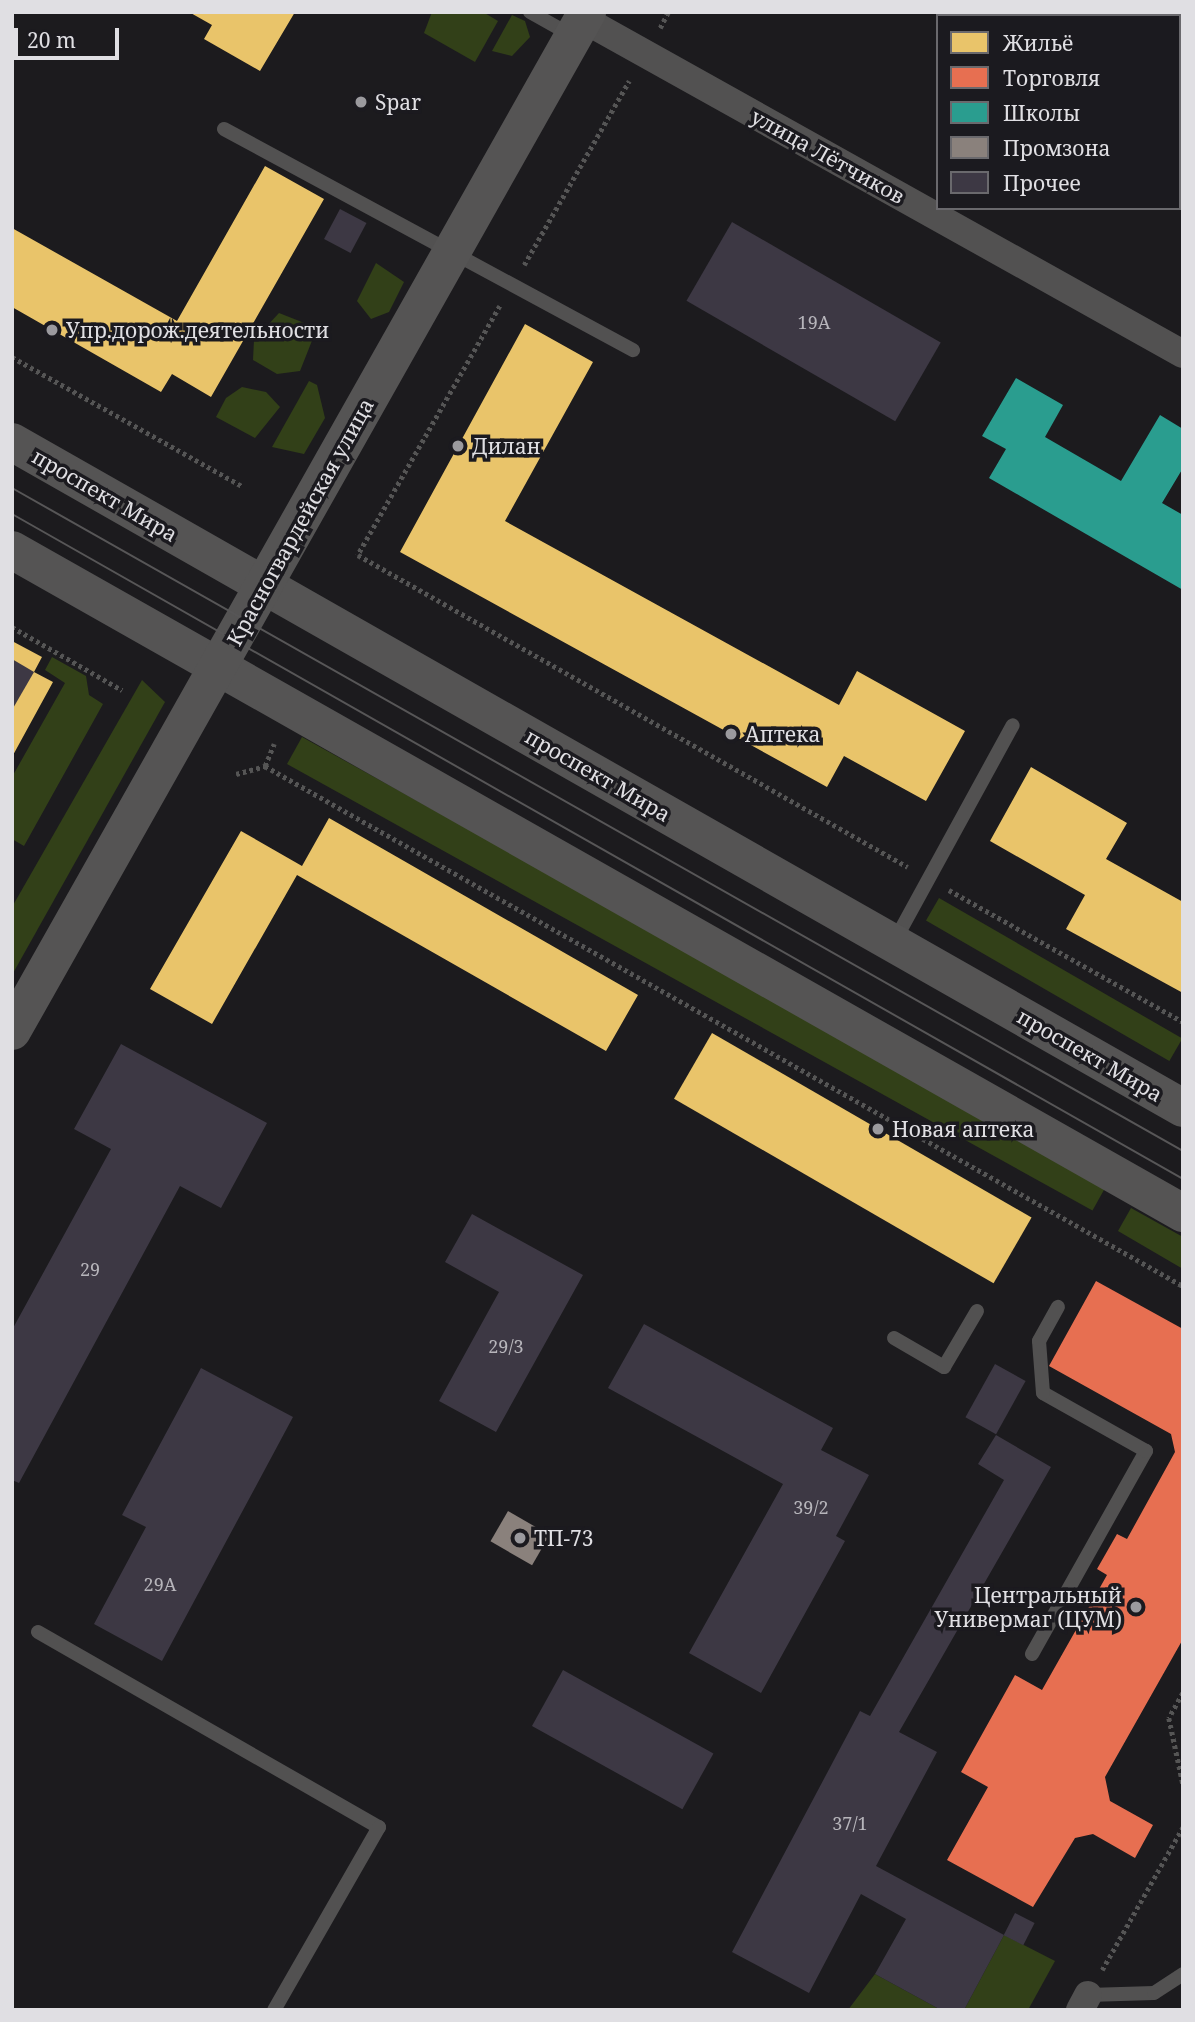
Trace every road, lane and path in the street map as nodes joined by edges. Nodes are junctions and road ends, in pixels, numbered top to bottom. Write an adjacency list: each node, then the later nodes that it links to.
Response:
1 (530, 12): 2 (lane)
2 (581, 23): 4 (main road, Красногвардейская улица); 6 (street, улица Лётчиков)
3 (224, 130): 4 (lane)
4 (452, 252): 5 (lane); 12 (main road, Красногвардейская улица)
5 (633, 350)
6 (1183, 354)
7 (12, 357): 9 (path)
8 (12, 442): 12 (main road, проспект Мира)
9 (242, 486)
10 (12, 550): 14 (main road)
11 (358, 555): 20 (path)
12 (264, 585): 14 (main road, Красногвардейская улица); 21 (main road, проспект Мира)
13 (12, 627): 15 (path)
14 (218, 667): 23 (main road, Красногвардейская улица); 25 (main road)
15 (122, 690)
16 (1013, 726): 20 (lane)
17 (267, 740): 18 (path)
18 (265, 766): 19 (path); 26 (path)
19 (236, 774)
20 (929, 879): 21 (lane); 22 (path)
21 (894, 943): 24 (main road, проспект Мира)
22 (1183, 1022)
23 (12, 1031)
24 (1183, 1108)
25 (1183, 1213)
26 (1183, 1286)
27 (1058, 1307): 31 (lane)
28 (977, 1311): 29 (lane)
29 (894, 1338)
30 (38, 1632): 37 (lane)
31 (1032, 1654)
32 (1183, 1693): 33 (path)
33 (1183, 1784)
34 (1183, 1826): 36 (path)
35 (1183, 1974): 36 (lane)
36 (1084, 2003)
37 (274, 2010)

